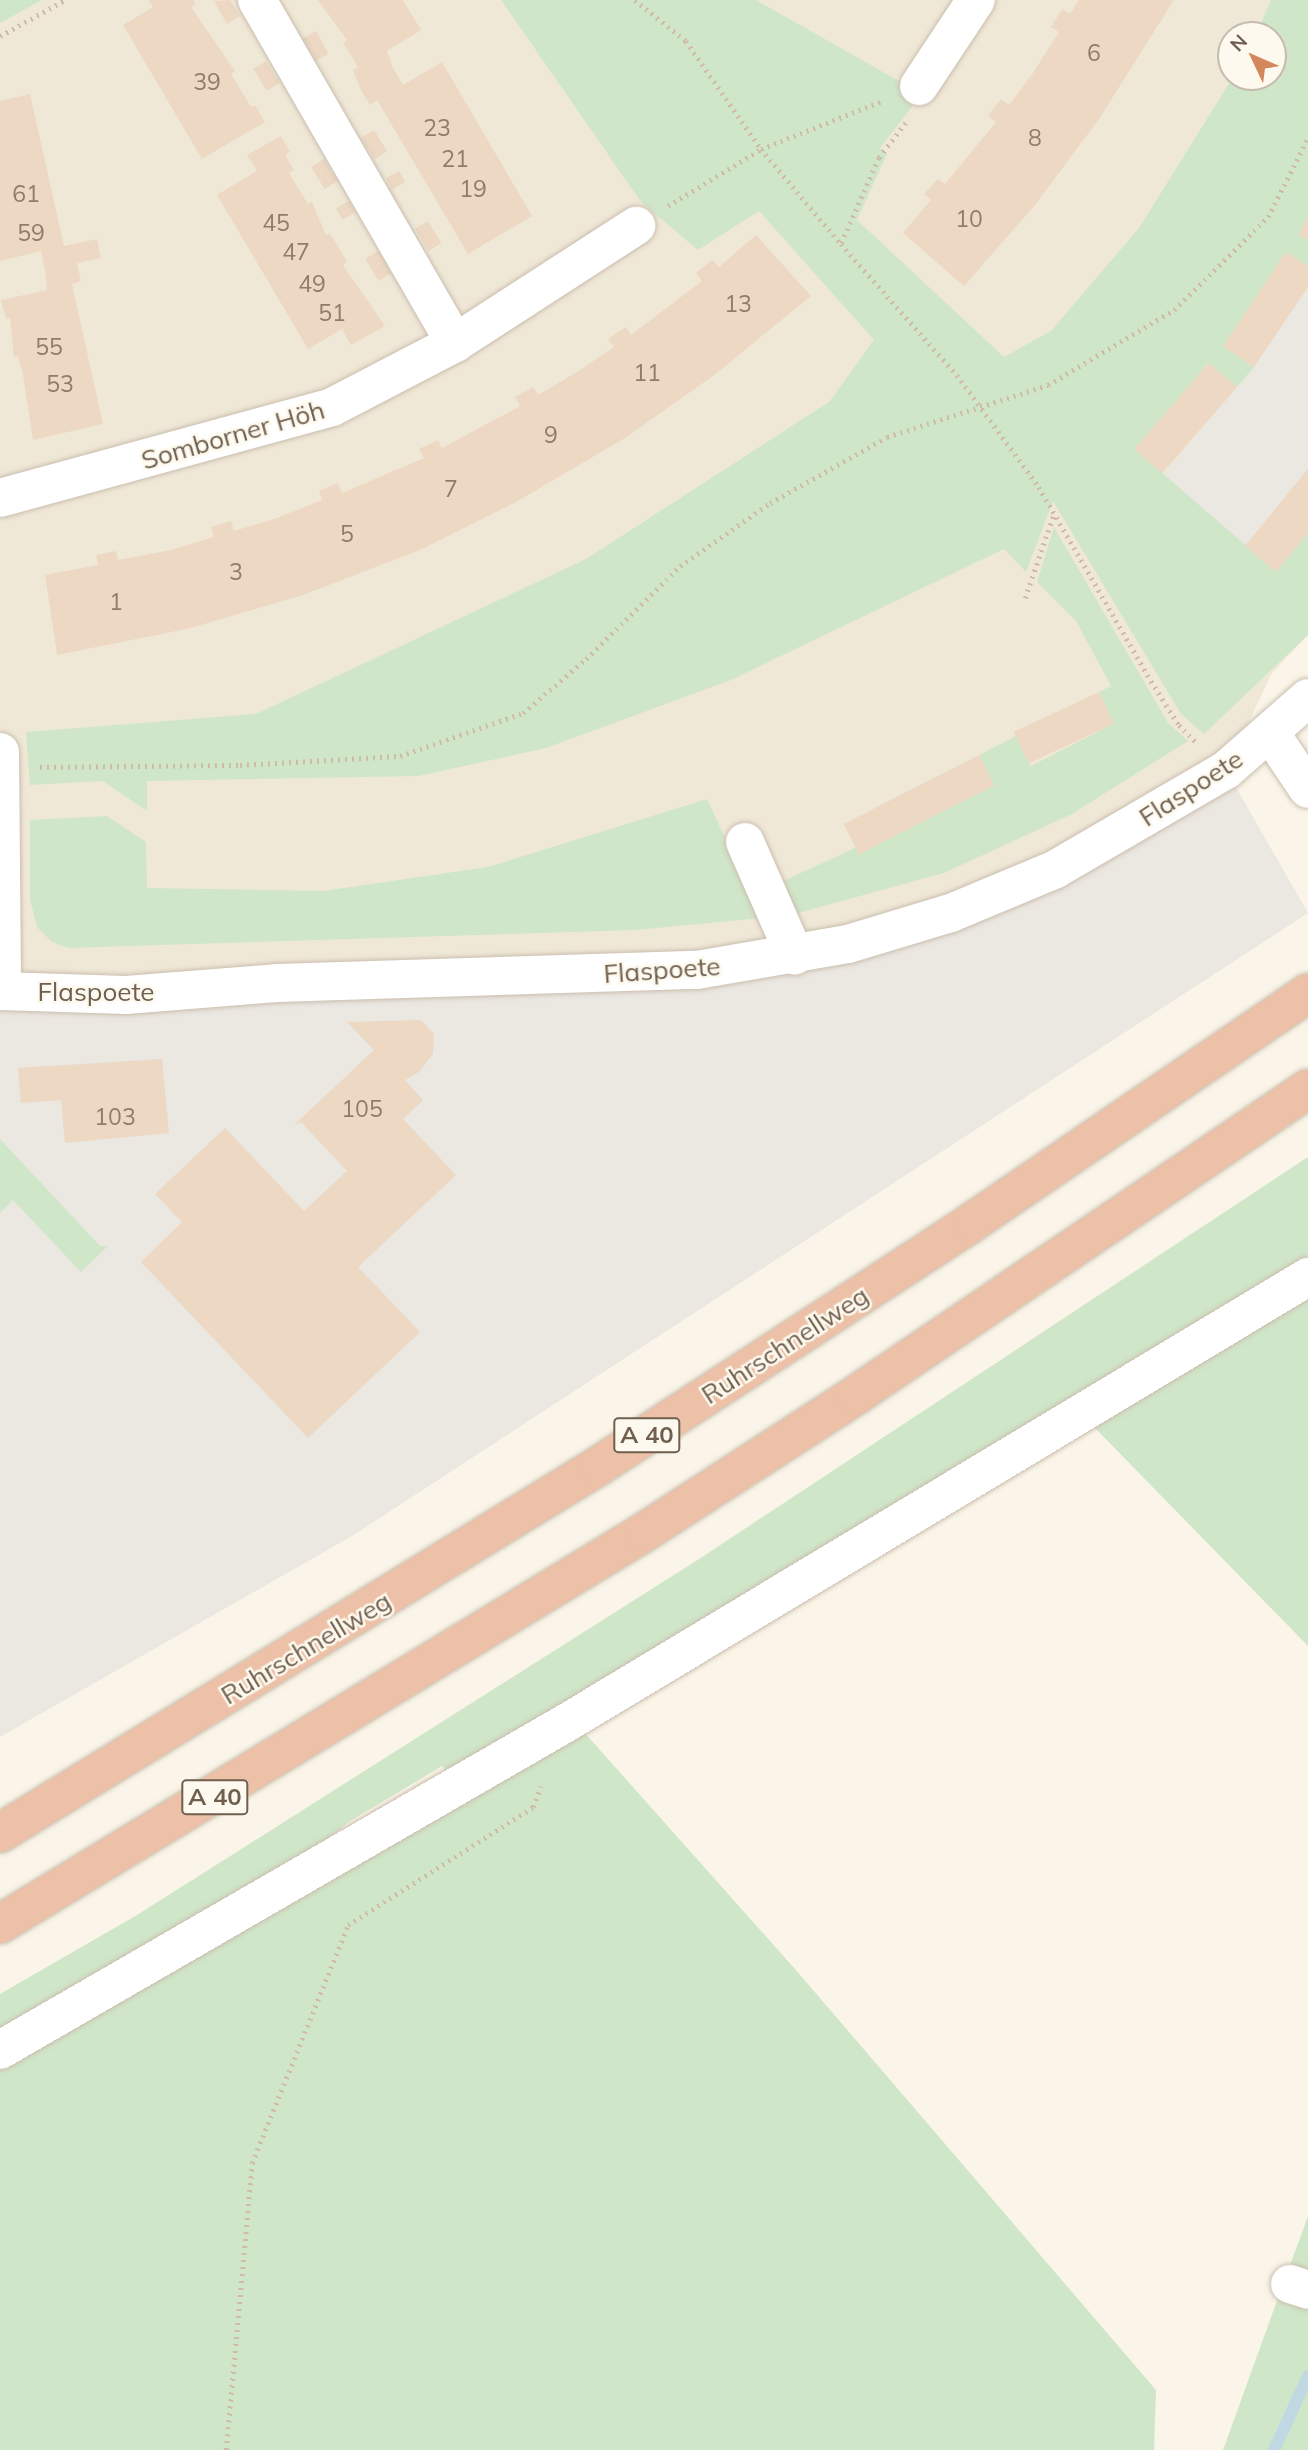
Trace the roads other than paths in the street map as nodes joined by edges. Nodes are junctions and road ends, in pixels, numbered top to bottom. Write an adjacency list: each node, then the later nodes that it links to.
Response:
1 (257, 0): 5 (street)
2 (976, 0): 3 (street)
3 (919, 86)
4 (636, 226): 5 (street, Somborner Höh)
5 (455, 343): 6 (street, Somborner Höh)
6 (0, 498)
7 (1308, 698): 8 (street, Flaspoete)
8 (1271, 734): 11 (street); 13 (street, Flaspoete)
9 (0, 752): 10 (street)
10 (1, 767): 14 (street)
11 (1308, 789)
12 (745, 842): 13 (street)
13 (795, 956): 14 (street, Flaspoete)
14 (1, 991)
15 (1293, 1003): 18 (highway, Ruhrschnellweg / A 40)
16 (1308, 1089): 19 (highway, A 40)
17 (1308, 1277): 20 (street)
18 (0, 1833)
19 (0, 1924)
20 (0, 2050)

